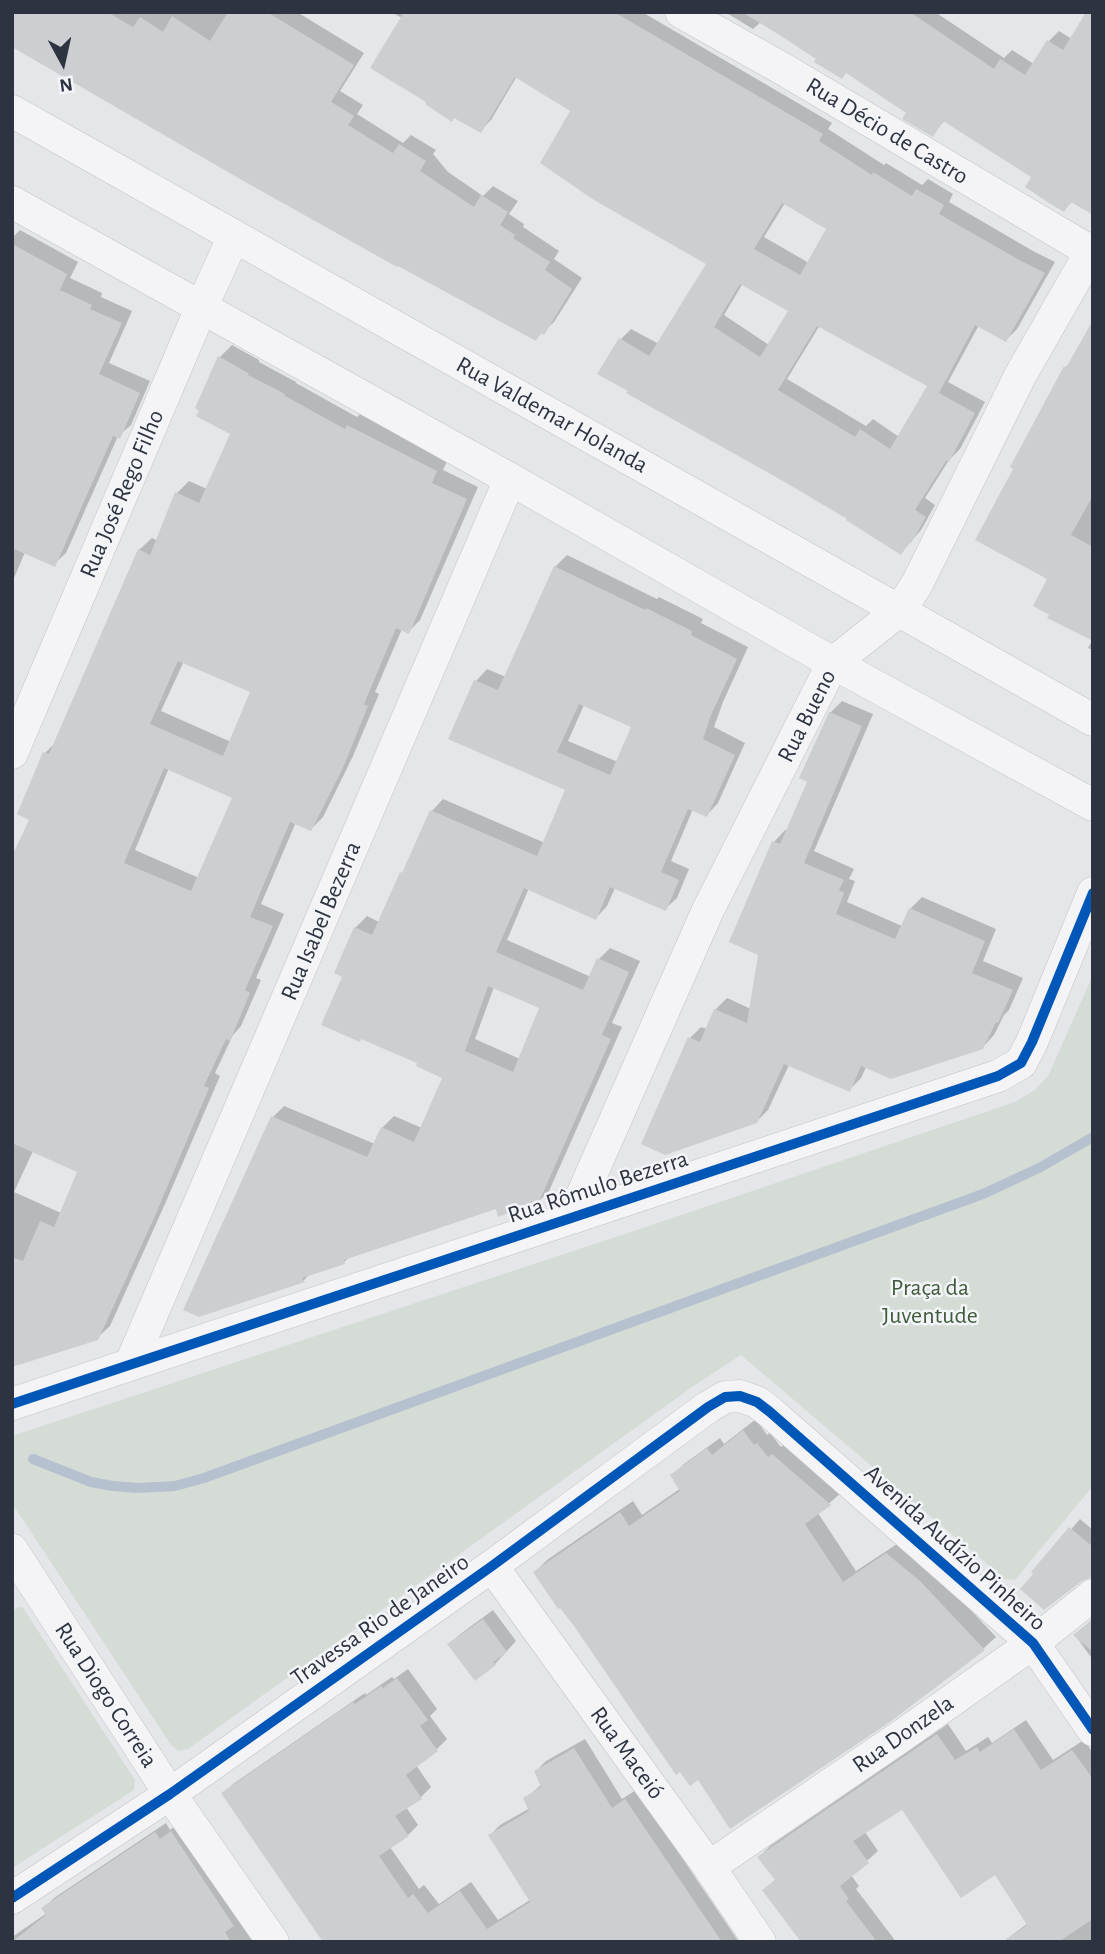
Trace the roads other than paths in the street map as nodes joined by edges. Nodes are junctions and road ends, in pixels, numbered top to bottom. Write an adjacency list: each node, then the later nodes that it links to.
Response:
1 (681, 12): 5 (street, Rua Décio de Castro)
2 (12, 111): 4 (street, Rua Valdemar Holanda)
3 (12, 202): 6 (street)
4 (234, 236): 6 (street, Rua José Rego Filho); 8 (street, Rua Valdemar Holanda)
5 (1092, 251): 8 (street, Rua Bueno)
6 (202, 306): 7 (street); 11 (street, Rua José Rego Filho)
7 (510, 479): 9 (street); 15 (street, Rua Isabel Bezerra)
8 (900, 610): 9 (street, Rua Bueno); 10 (street, Rua Valdemar Holanda)
9 (832, 663): 12 (street); 14 (street, Rua Bueno)
10 (1093, 720)
11 (12, 753)
12 (1093, 805)
13 (1093, 893): 14 (street, Rua Rômulo Bezerra)
14 (572, 1218): 15 (street, Rua Rômulo Bezerra)
15 (131, 1363): 16 (street, Rua Rômulo Bezerra)
16 (12, 1404)
17 (770, 1412): 19 (street, Travessa Rio de Janeiro); 21 (street, Avenida Audízio Pinheiro)
18 (12, 1550): 23 (street, Rua Diogo Correia)
19 (492, 1566): 23 (street, Travessa Rio de Janeiro); 24 (street, Rua Maceió)
20 (1093, 1595): 21 (street, Rua Donzela)
21 (1033, 1643): 22 (street, Avenida Audízio Pinheiro); 24 (street, Rua Donzela)
22 (1093, 1730)
23 (170, 1794): 25 (street, Travessa Rio de Janeiro); 26 (street, Rua Diogo Correia)
24 (709, 1867): 27 (street, Rua Maceió)
25 (12, 1898)
26 (273, 1942)
27 (760, 1942)

